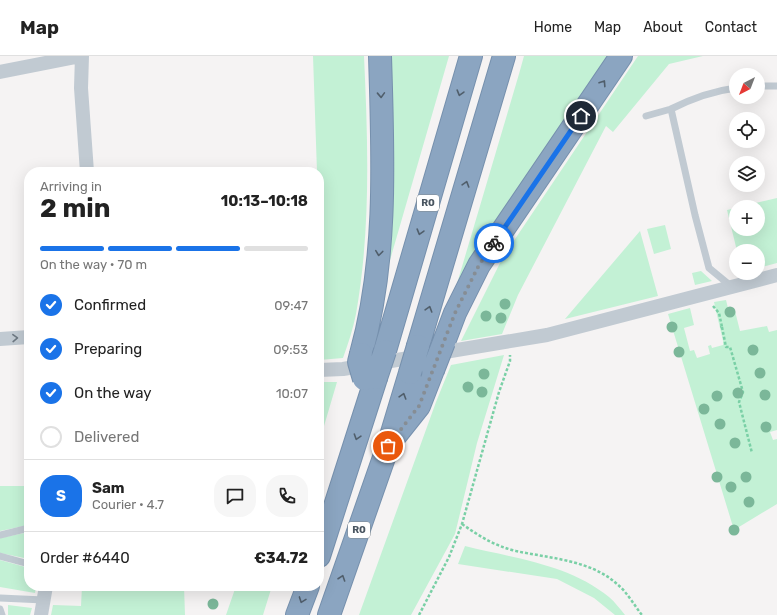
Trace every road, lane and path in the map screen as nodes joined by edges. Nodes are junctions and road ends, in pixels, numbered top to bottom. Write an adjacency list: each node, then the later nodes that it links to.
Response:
1 (82, 56): 6 (street); 12 (street)
2 (380, 56): 20 (highway, one-way to 20, bridge)
3 (471, 56): 20 (highway, R0, one-way to 20, bridge)
4 (504, 56): 21 (highway, R0, one-way to 4, bridge)
5 (620, 56): 21 (highway, one-way to 5, bridge)
6 (0, 72)
7 (765, 86): 8 (lane)
8 (777, 86)
9 (729, 89): 10 (lane)
10 (672, 109): 11 (lane); 14 (lane)
11 (646, 116)
12 (87, 167)
13 (777, 275): 14 (street)
14 (732, 287): 18 (street)
15 (710, 305): 22 (path)
16 (24, 337): 17 (street, one-way to 16)
17 (0, 338)
18 (509, 342): 19 (street); 23 (path)
19 (324, 370)
20 (370, 378): 26 (highway, one-way to 26)
21 (388, 446): 37 (highway, R0, one-way to 21)
22 (752, 453)
23 (462, 524): 38 (path); 39 (path)
24 (24, 529): 25 (lane)
25 (0, 535)
26 (324, 540)
27 (0, 556): 28 (lane)
28 (24, 563)
29 (45, 591): 32 (street)
30 (306, 591): 36 (highway, one-way to 36)
31 (0, 598): 32 (lane)
32 (44, 600): 35 (street)
33 (0, 609): 34 (lane)
34 (2, 615)
35 (41, 615)
36 (297, 615)
37 (330, 615)
38 (418, 615)
39 (642, 615)

